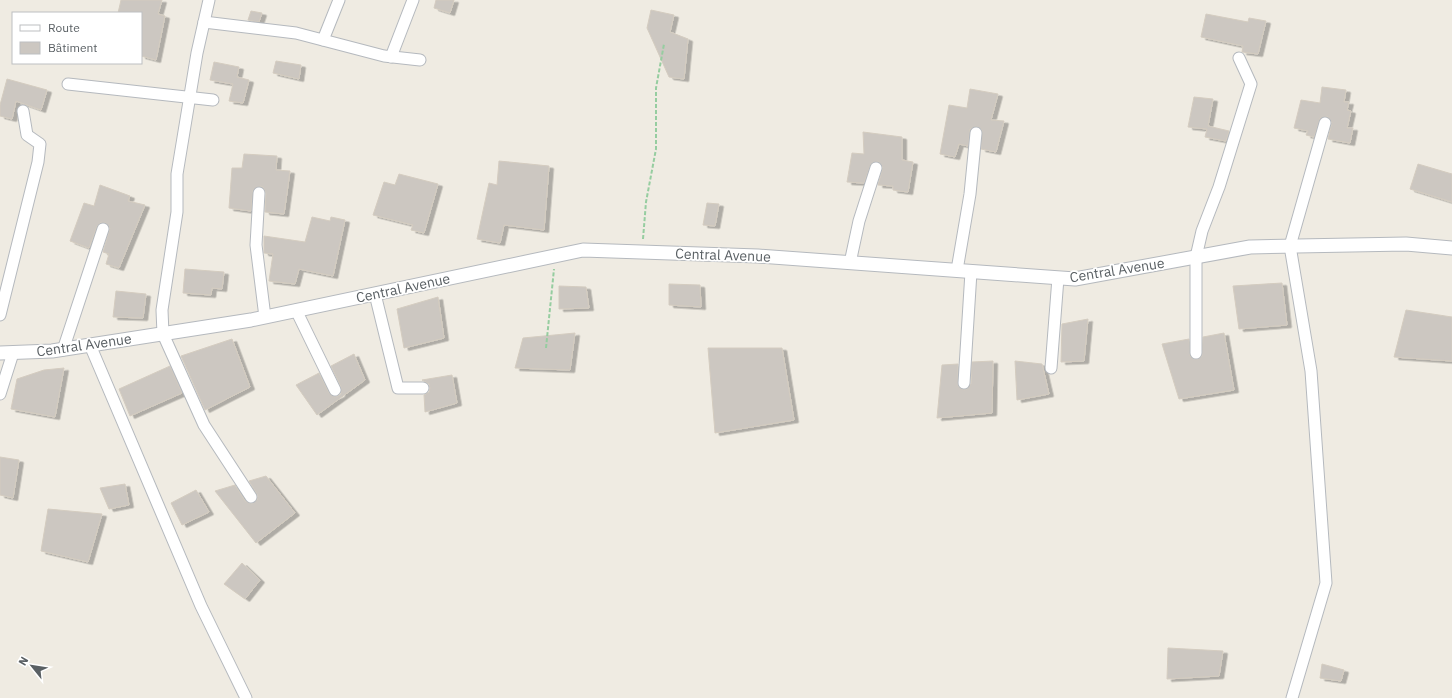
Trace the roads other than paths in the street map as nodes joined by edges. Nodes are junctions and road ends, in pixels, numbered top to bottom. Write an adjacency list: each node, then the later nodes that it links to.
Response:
1 (209, 0): 4 (street)
2 (339, 0): 5 (street)
3 (413, 0): 6 (street)
4 (204, 22): 5 (street); 10 (street)
5 (323, 40): 6 (street)
6 (391, 57): 8 (street)
7 (1239, 58): 20 (street)
8 (420, 60)
9 (68, 84): 10 (street)
10 (190, 98): 11 (street); 29 (street)
11 (213, 100)
12 (23, 111): 27 (street)
13 (1325, 123): 18 (street)
14 (976, 133): 22 (street)
15 (876, 168): 21 (street)
16 (259, 193): 28 (street)
17 (103, 229): 31 (street)
18 (1290, 246): 19 (street, Central Avenue); 20 (street, Central Avenue); 41 (street)
19 (1452, 248)
20 (1196, 256): 24 (street, Central Avenue); 32 (street)
21 (850, 263): 22 (street, Central Avenue); 25 (street, Central Avenue)
22 (957, 270): 23 (street, Central Avenue)
23 (971, 272): 24 (street, Central Avenue); 35 (street)
24 (1058, 278): 34 (street)
25 (374, 294): 26 (street, Central Avenue); 36 (street)
26 (296, 310): 28 (street, Central Avenue); 37 (street)
27 (0, 315)
28 (266, 317): 29 (street, Central Avenue)
29 (163, 334): 30 (street, Central Avenue); 39 (street)
30 (90, 345): 31 (street, Central Avenue); 40 (street)
31 (63, 350): 33 (street, Central Avenue)
32 (1196, 352)
33 (6, 353): 38 (street)
34 (1051, 368)
35 (964, 383)
36 (423, 388)
37 (335, 390)
38 (0, 394)
39 (251, 497)
40 (246, 698)
41 (1292, 698)

